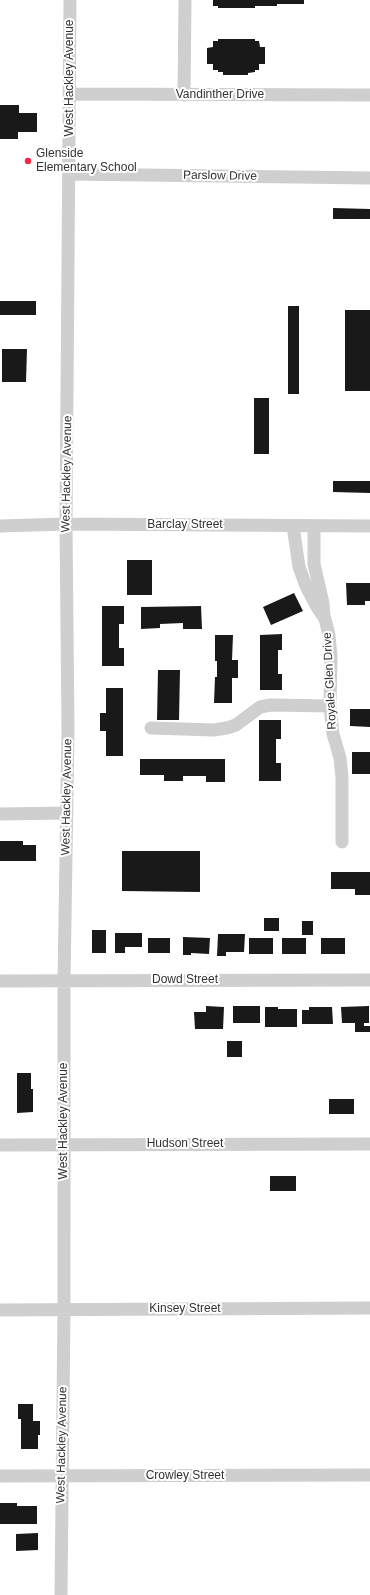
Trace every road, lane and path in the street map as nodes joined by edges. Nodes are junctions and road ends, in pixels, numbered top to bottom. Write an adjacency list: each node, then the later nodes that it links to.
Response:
1 (70, 0): 3 (street, West Hackley Avenue)
2 (185, 0): 4 (street)
3 (70, 94): 4 (street, Vandinther Drive); 6 (street, West Hackley Avenue)
4 (184, 95): 5 (street, Vandinther Drive)
5 (370, 96)
6 (70, 174): 7 (street, Parslow Drive); 8 (street, West Hackley Avenue)
7 (370, 178)
8 (66, 524): 9 (street, Barclay Street); 10 (street, Barclay Street); 16 (street, West Hackley Avenue)
9 (0, 526)
10 (293, 526): 11 (street, Barclay Street); 13 (street, Royale Glen Drive)
11 (314, 526): 12 (street, Barclay Street); 13 (street)
12 (370, 526)
13 (325, 620): 14 (street, Royale Glen Drive)
14 (330, 706): 15 (street); 18 (street, Royale Glen Drive)
15 (151, 728)
16 (67, 813): 17 (street); 21 (street, West Hackley Avenue)
17 (0, 814)
18 (342, 842)
19 (370, 980): 21 (street, Dowd Street)
20 (0, 981): 21 (street, Dowd Street)
21 (64, 981): 24 (street, West Hackley Avenue)
22 (370, 1144): 24 (street, Hudson Street)
23 (0, 1145): 24 (street, Hudson Street)
24 (64, 1145): 27 (street, West Hackley Avenue)
25 (370, 1308): 27 (street, Kinsey Street)
26 (0, 1310): 27 (street, Kinsey Street)
27 (64, 1310): 30 (street, West Hackley Avenue)
28 (370, 1475): 30 (street, Crowley Street)
29 (0, 1476): 30 (street, Crowley Street)
30 (62, 1476): 31 (street, West Hackley Avenue)
31 (61, 1595)

